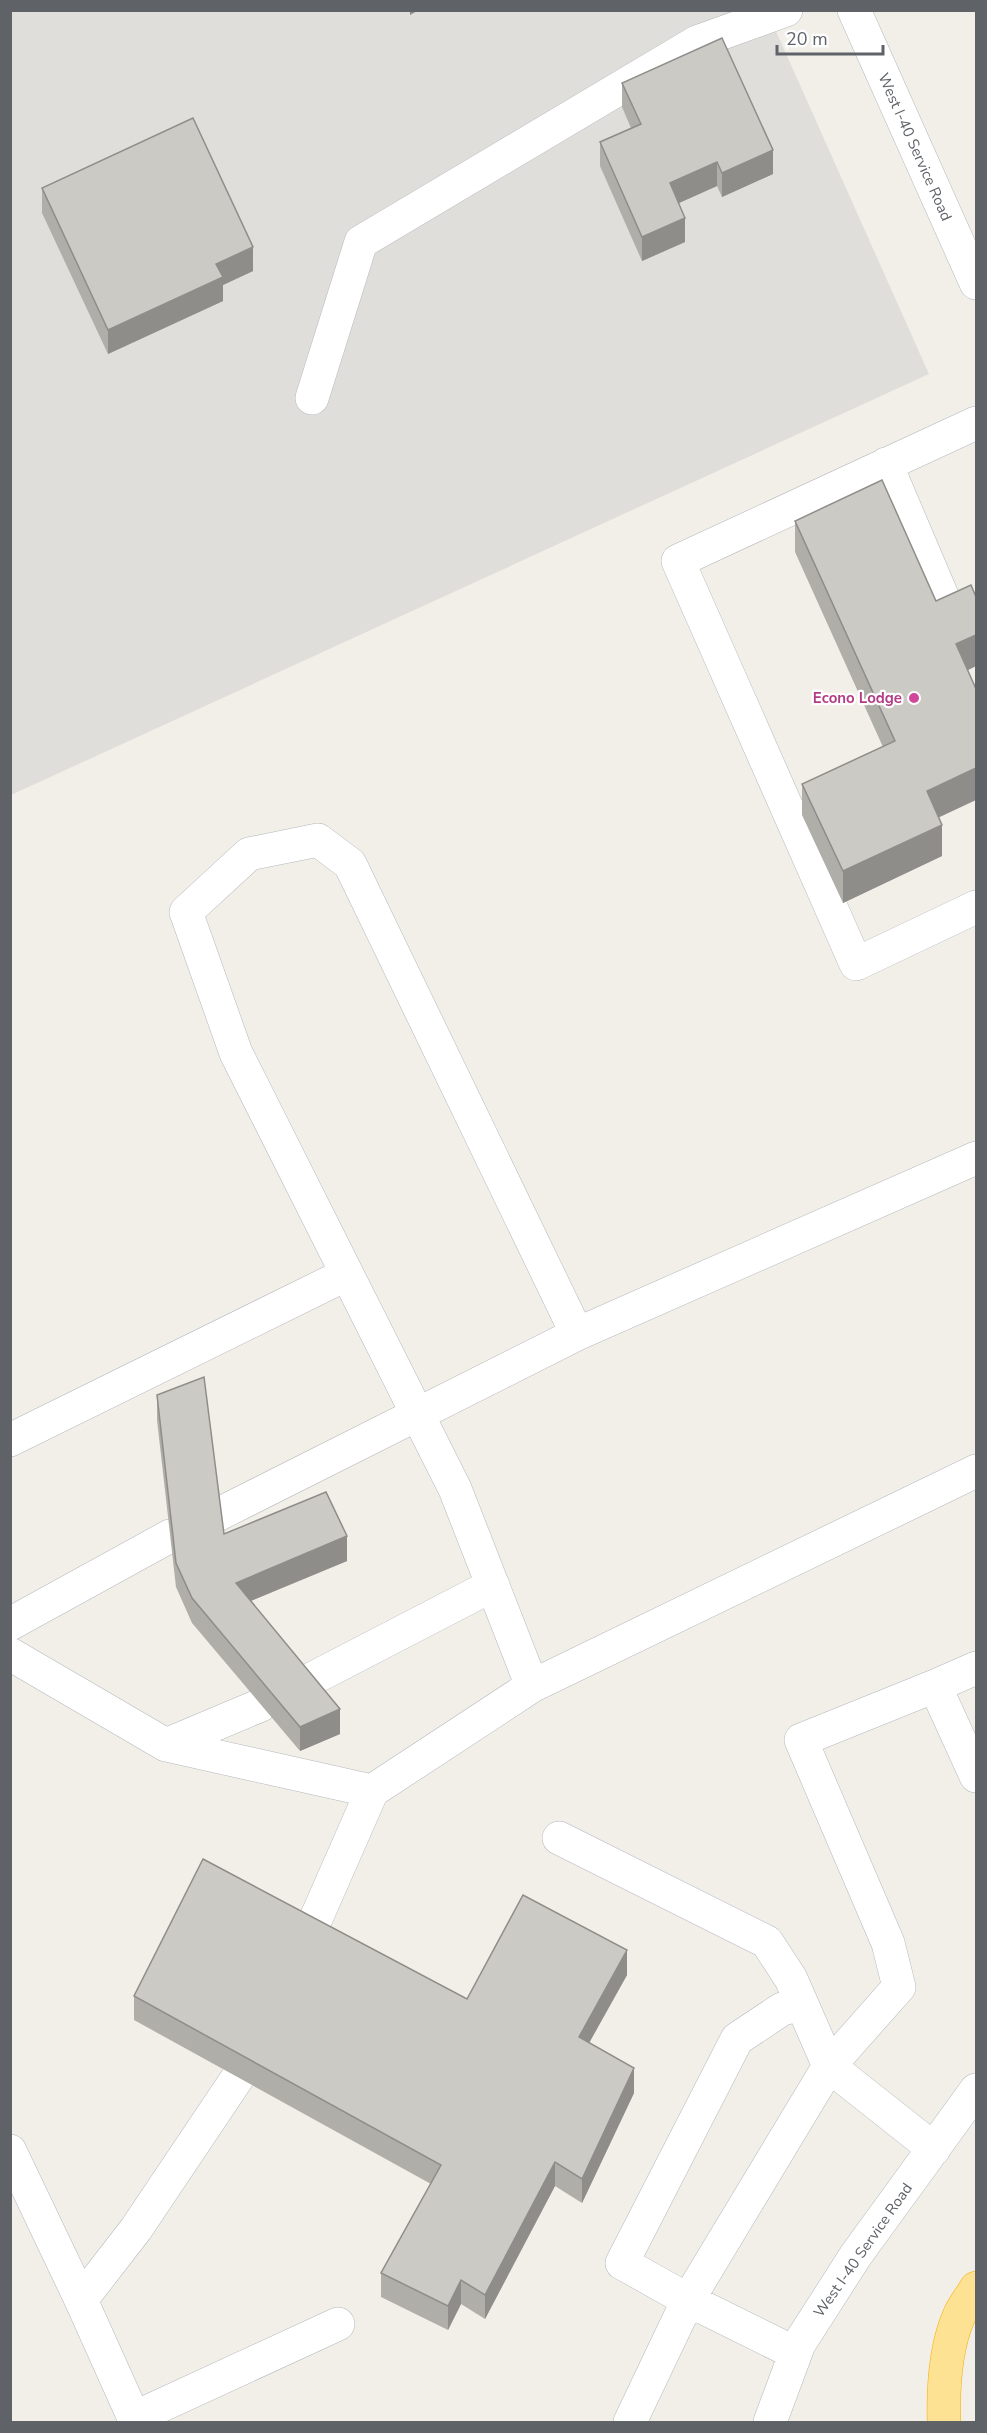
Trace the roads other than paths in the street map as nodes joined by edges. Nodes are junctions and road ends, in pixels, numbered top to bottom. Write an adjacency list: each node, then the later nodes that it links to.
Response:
1 (786, 10): 4 (street)
2 (854, 10): 3 (street, West I-40 Service Road)
3 (976, 284)
4 (312, 398)
5 (976, 423): 6 (street)
6 (886, 464): 7 (street); 8 (street)
7 (954, 624)
8 (976, 907)
9 (976, 1158): 11 (street)
10 (347, 1274): 11 (street); 12 (street); 13 (street)
11 (577, 1335): 12 (street)
12 (417, 1414): 15 (street); 17 (street)
13 (10, 1440)
14 (976, 1471): 22 (street)
15 (219, 1514)
16 (170, 1536): 18 (street)
17 (493, 1586): 21 (street); 22 (street)
18 (10, 1624)
19 (10, 1654): 25 (street)
20 (976, 1668): 23 (street)
21 (300, 1685)
22 (532, 1686): 27 (street)
23 (935, 1686): 26 (street); 31 (street)
24 (261, 1705): 25 (street)
25 (166, 1744): 27 (street)
26 (976, 1776)
27 (372, 1791): 29 (street)
28 (559, 1838): 30 (street)
29 (307, 1939)
30 (802, 2004): 31 (street); 38 (street)
31 (829, 2066): 34 (street); 38 (street)
32 (238, 2077): 37 (street)
33 (976, 2090): 34 (street, West I-40 Service Road)
34 (934, 2149): 40 (street, West I-40 Service Road)
35 (10, 2151): 37 (street)
36 (976, 2288): 43 (highway)
37 (81, 2300): 39 (street)
38 (688, 2300): 40 (street); 41 (street)
39 (338, 2324)
40 (795, 2353): 42 (street, West I-40 Service Road)
41 (630, 2422)
42 (770, 2422)
43 (944, 2422)

